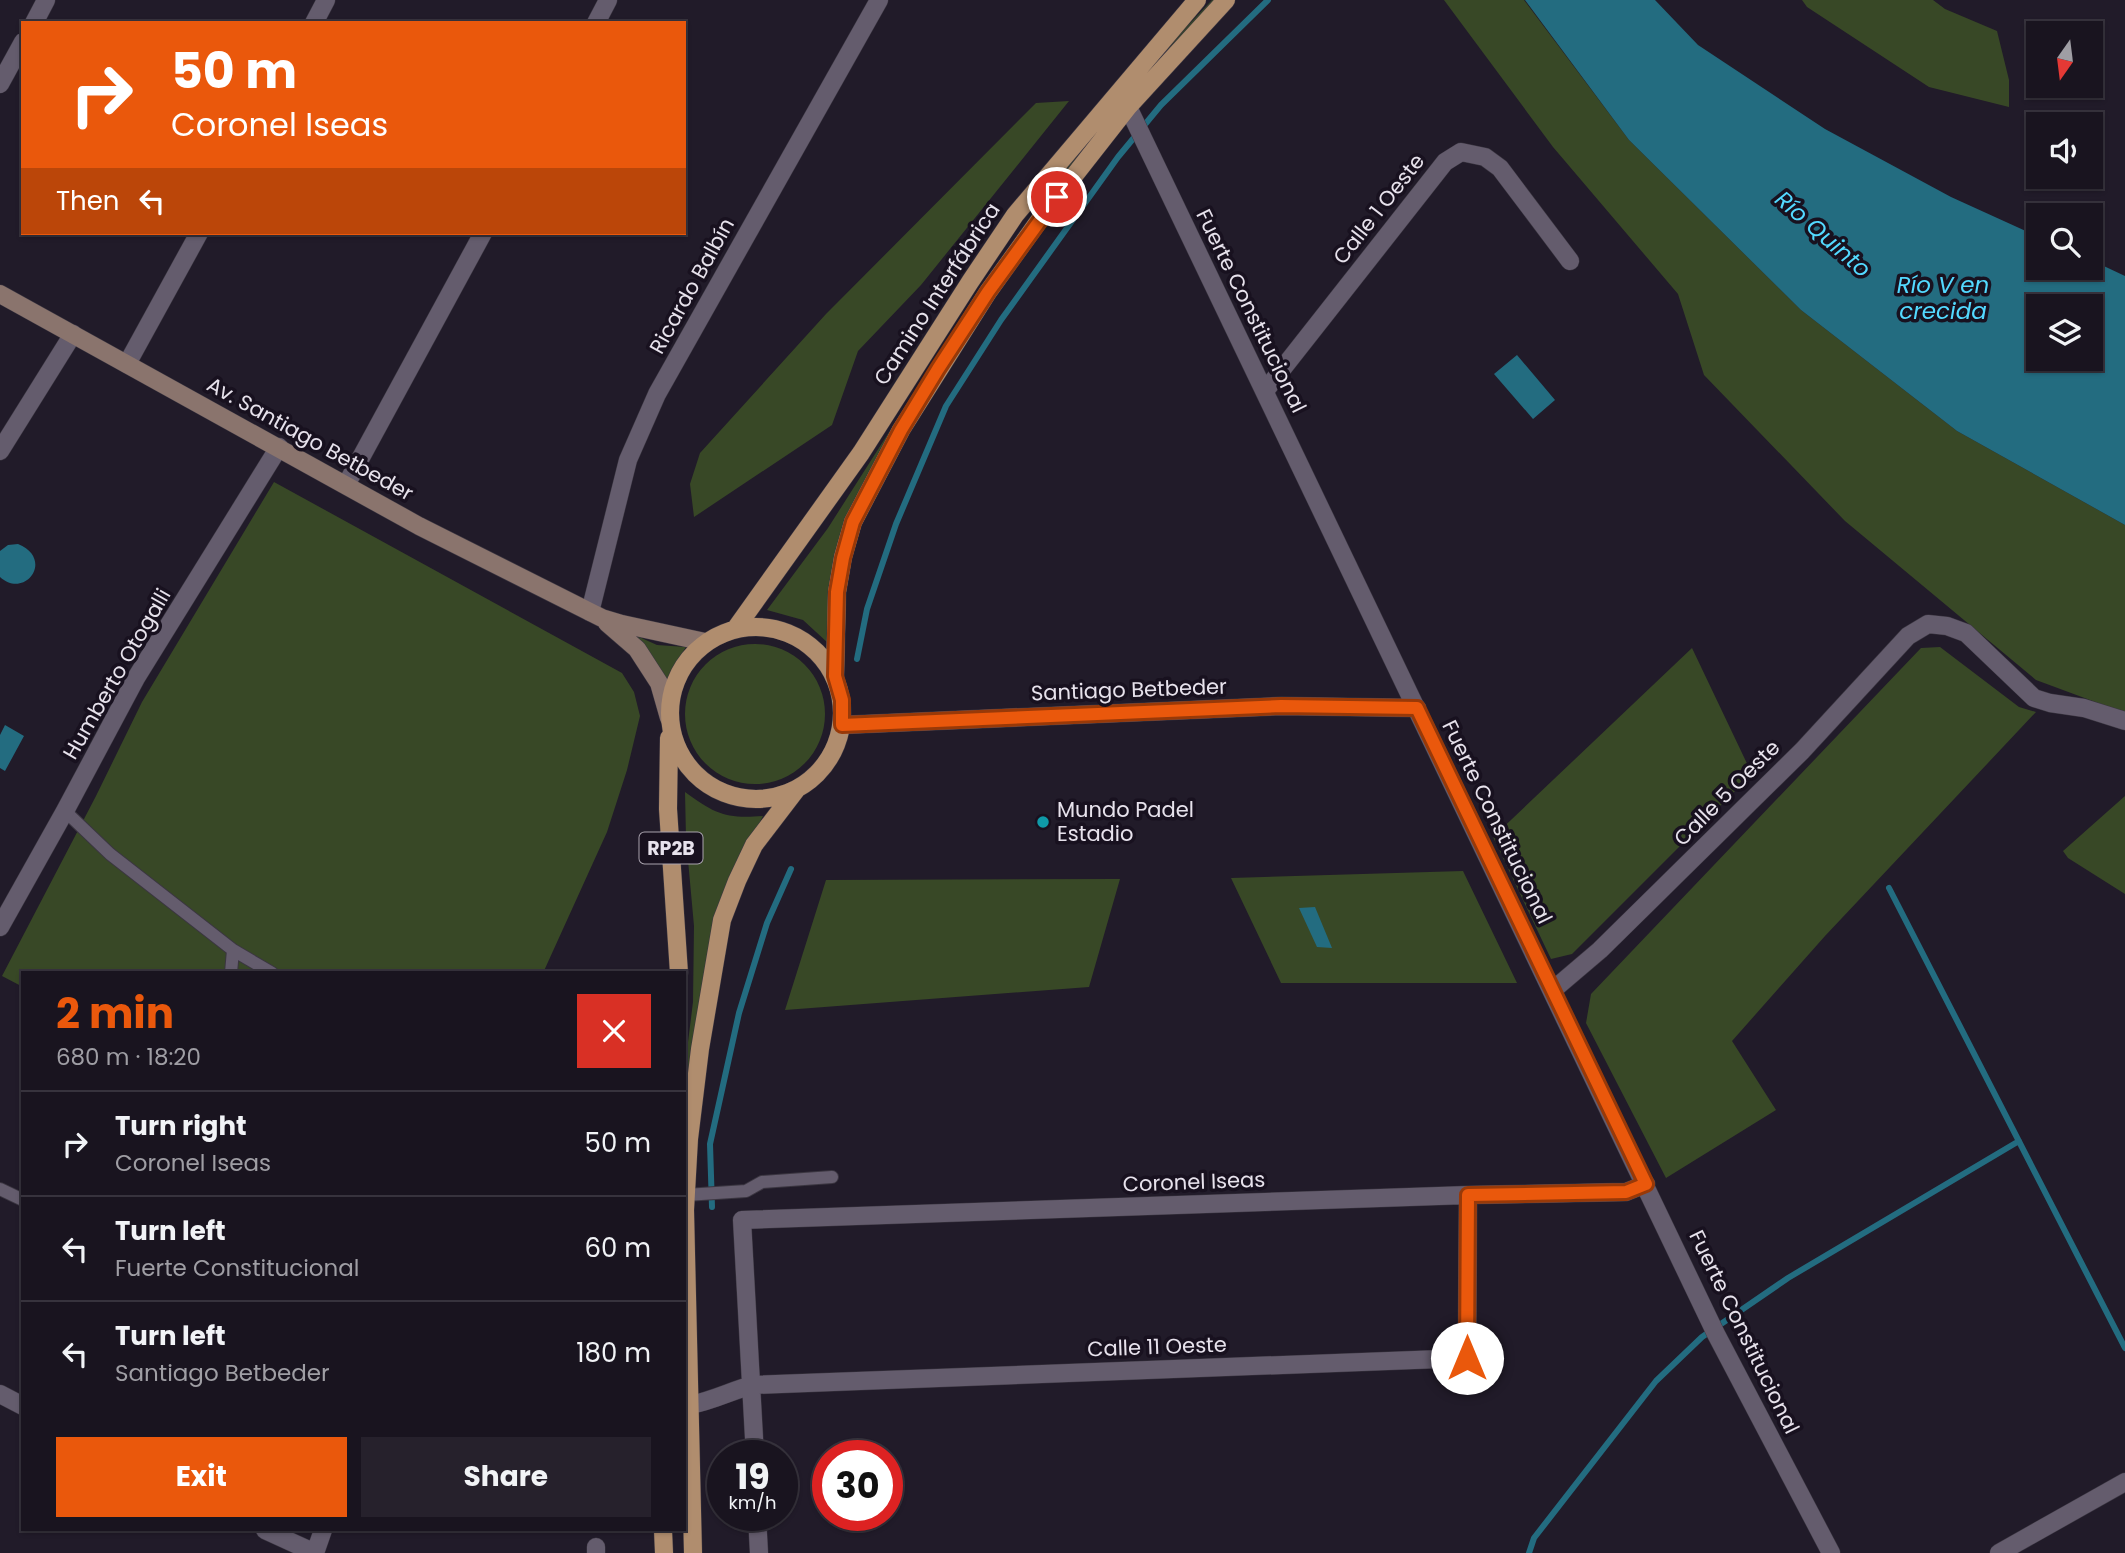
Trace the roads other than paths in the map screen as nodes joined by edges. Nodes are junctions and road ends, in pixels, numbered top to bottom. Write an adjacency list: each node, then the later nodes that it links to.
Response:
1 (46, 0): 7 (street)
2 (326, 0): 8 (street)
3 (608, 0): 9 (street)
4 (879, 0): 23 (street, Ricardo Balbín)
5 (1197, 0): 24 (main road, Camino Interfábrica)
6 (1226, 0): 12 (main road, Camino Interfábrica / RP2B)
7 (35, 21)
8 (315, 21)
9 (597, 21)
10 (21, 47): 11 (street)
11 (0, 84)
12 (1128, 107): 19 (street, Fuerte Constitucional); 26 (main road, Camino Interfábrica / RP2B)
13 (198, 235): 18 (street)
14 (481, 235): 22 (street)
15 (1570, 261): 19 (street, Calle 1 Oeste)
16 (0, 293): 17 (main road, Av. Santiago Betbeder)
17 (73, 334): 18 (main road, Av. Santiago Betbeder); 21 (street)
18 (127, 364): 20 (main road, Av. Santiago Betbeder)
19 (1265, 391): 27 (street, Fuerte Constitucional)
20 (279, 447): 22 (main road, Av. Santiago Betbeder); 32 (street, Humberto Otogalli)
21 (0, 451)
22 (346, 485): 23 (main road, Av. Santiago Betbeder)
23 (596, 615): 25 (main road); 28 (main road)
24 (736, 628): 25 (main road, Camino Interfábrica / RP2B); 26 (main road, Camino Interfábrica / RP2B)
25 (705, 642): 28 (main road, Camino Interfábrica / RP2B)
26 (835, 676): 30 (main road, Camino Interfábrica / RP2B)
27 (1417, 708): 30 (street, Santiago Betbeder); 38 (street, Fuerte Constitucional)
28 (669, 721): 31 (main road, Camino Interfábrica / RP2B); 37 (main road, Camino Interfábrica / RP2B)
29 (2125, 721): 38 (street, Calle 5 Oeste)
30 (842, 725): 31 (main road, Camino Interfábrica / RP2B)
31 (796, 790): 42 (main road, Camino Interfábrica / RP2B)
32 (65, 811): 33 (street, Humberto Otogalli); 34 (lane)
33 (0, 927)
34 (233, 950): 35 (lane); 36 (lane)
35 (231, 971)
36 (269, 971)
37 (679, 971)
38 (1553, 990): 40 (street, Fuerte Constitucional)
39 (832, 1177): 42 (lane)
40 (1646, 1184): 43 (street, Coronel Iseas); 60 (street, Fuerte Constitucional)
41 (0, 1189): 44 (lane)
42 (686, 1195)
43 (1468, 1195): 46 (street, Calle 11 Oeste); 46 (street, Coronel Iseas)
44 (21, 1199)
45 (686, 1278): 49 (main road, Camino Interfábrica / RP2B)
46 (752, 1385): 49 (street, Calle 11 Oeste); 50 (street)
47 (0, 1394): 48 (street)
48 (21, 1405)
49 (690, 1405): 58 (main road, Camino Interfábrica / RP2B)
50 (754, 1440)
51 (2125, 1482): 61 (street)
52 (267, 1531): 56 (street)
53 (323, 1531): 56 (street)
54 (663, 1531): 57 (main road)
55 (758, 1531): 59 (street)
56 (315, 1553)
57 (664, 1553)
58 (693, 1553)
59 (759, 1553)
60 (1831, 1553)
61 (1999, 1553)

